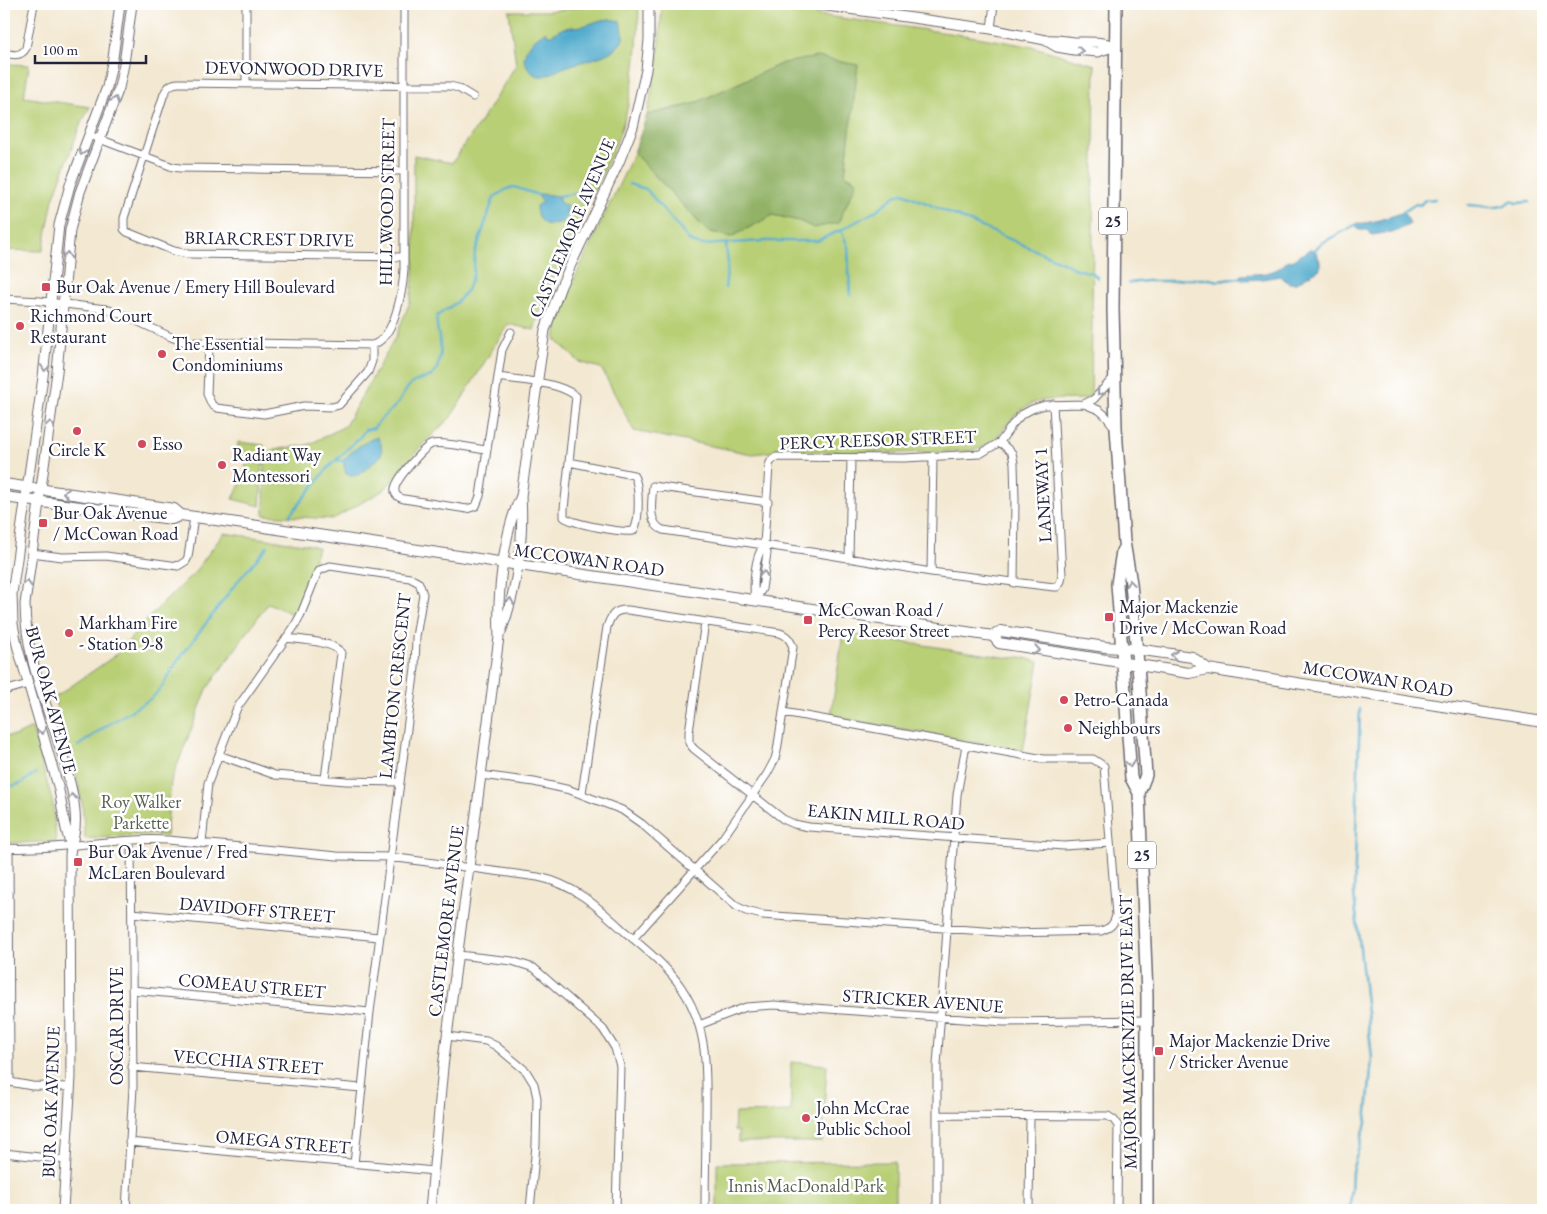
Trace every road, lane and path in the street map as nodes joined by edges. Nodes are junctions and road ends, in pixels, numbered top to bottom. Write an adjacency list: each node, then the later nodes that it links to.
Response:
1 (34, 4): 13 (street)
2 (120, 4): 17 (street, BUR OAK AVENUE)
3 (132, 4): 18 (street, BUR OAK AVENUE, one-way to 3)
4 (246, 4): 14 (street)
5 (404, 4): 15 (street, HILLWOOD STREET)
6 (649, 4): 30 (street, CASTLEMORE AVENUE)
7 (813, 4): 10 (street)
8 (994, 4): 11 (street)
9 (1116, 4): 12 (main road, MAJOR MACKENZIE DRIVE EAST / 25)
10 (846, 6): 11 (street)
11 (990, 29): 12 (street)
12 (1115, 46): 29 (main road, MAJOR MACKENZIE DRIVE EAST / 25)
13 (4, 53)
14 (246, 84): 15 (street, DEVONWOOD DRIVE); 19 (street, DEVONWOOD DRIVE)
15 (404, 85): 16 (street, DEVONWOOD DRIVE); 20 (street, HILLWOOD STREET)
16 (473, 97)
17 (89, 135): 18 (street); 23 (street, BUR OAK AVENUE, one-way to 23)
18 (100, 139): 19 (street); 24 (street, BUR OAK AVENUE, one-way to 18)
19 (144, 156): 20 (street); 21 (street, BRIARCREST DRIVE)
20 (403, 170): 21 (street, HILLWOOD STREET)
21 (404, 257): 27 (street, HILLWOOD STREET)
22 (4, 299): 23 (street)
23 (51, 302): 24 (street); 40 (street, BUR OAK AVENUE, one-way to 40)
24 (63, 303): 26 (street); 41 (street, BUR OAK AVENUE, one-way to 24)
25 (511, 332): 28 (street)
26 (208, 343): 27 (street); 27 (street)
27 (372, 344)
28 (498, 377): 30 (street); 35 (street)
29 (1114, 377): 32 (street, one-way to 32); 33 (main road, MAJOR MACKENZIE DRIVE EAST / 25)
30 (537, 383): 38 (street); 42 (street, CASTLEMORE AVENUE)
31 (1053, 404): 32 (street, PERCY REESOR STREET); 34 (street, PERCY REESOR STREET); 56 (street, LANEWAY 1)
32 (1084, 404): 33 (street, PERCY REESOR STREET)
33 (1116, 428): 49 (main road, MAJOR MACKENZIE DRIVE EAST / 25)
34 (1000, 442): 36 (street, PERCY REESOR STREET); 56 (street)
35 (487, 450): 35 (street)
36 (933, 457): 37 (street, PERCY REESOR STREET); 55 (street)
37 (851, 458): 46 (street, PERCY REESOR STREET); 52 (street)
38 (569, 462): 38 (street)
39 (4, 484): 40 (main road, MCCOWAN ROAD)
40 (27, 487): 41 (main road, MCCOWAN ROAD); 44 (street, BUR OAK AVENUE)
41 (41, 489): 45 (street, BUR OAK AVENUE); 47 (main road, MCCOWAN ROAD, one-way to 41)
42 (521, 496): 53 (street, CASTLEMORE AVENUE); 54 (street, CASTLEMORE AVENUE)
43 (4, 498): 44 (main road, MCCOWAN ROAD)
44 (25, 500): 45 (main road, MCCOWAN ROAD); 67 (street, BUR OAK AVENUE)
45 (39, 502): 47 (main road, MCCOWAN ROAD); 51 (street, BUR OAK AVENUE)
46 (768, 502): 50 (street, PERCY REESOR STREET); 50 (street)
47 (181, 515): 48 (main road, MCCOWAN ROAD)
48 (194, 517): 51 (street); 53 (main road, MCCOWAN ROAD)
49 (1124, 542): 62 (main road, MAJOR MACKENZIE DRIVE EAST / 25); 63 (main road, MAJOR MACKENZIE DRIVE EAST / 25, one-way to 49)
50 (764, 546): 52 (street); 57 (street, PERCY REESOR STREET)
51 (32, 553): 83 (street, BUR OAK AVENUE, one-way to 51)
52 (850, 559): 55 (street)
53 (504, 564): 54 (main road, MCCOWAN ROAD); 60 (street, CASTLEMORE AVENUE)
54 (517, 565): 57 (main road, MCCOWAN ROAD); 60 (street, CASTLEMORE AVENUE, one-way to 54)
55 (931, 572): 56 (street)
56 (1014, 583)
57 (755, 600): 59 (main road, MCCOWAN ROAD)
58 (705, 622): 69 (street); 76 (street); 78 (street, EAKIN MILL ROAD)
59 (993, 636): 62 (main road, MCCOWAN ROAD); 64 (main road, MCCOWAN ROAD, one-way to 64)
60 (499, 637): 73 (street, CASTLEMORE AVENUE)
61 (286, 638): 72 (street, LAMBTON CRESCENT); 74 (street); 75 (street, LAMBTON CRESCENT)
62 (1122, 647): 63 (main road, MCCOWAN ROAD); 64 (main road, MAJOR MACKENZIE DRIVE EAST / 25)
63 (1136, 649): 65 (main road, MAJOR MACKENZIE DRIVE EAST / 25); 66 (main road, MCCOWAN ROAD, one-way to 63)
64 (1122, 663): 65 (main road, MCCOWAN ROAD); 77 (main road, MAJOR MACKENZIE DRIVE EAST / 25, one-way to 77)
65 (1138, 665): 66 (main road, MCCOWAN ROAD); 77 (main road, MAJOR MACKENZIE DRIVE EAST / 25)
66 (1208, 669): 70 (main road, MCCOWAN ROAD)
67 (28, 684): 68 (street); 83 (street, BUR OAK AVENUE, one-way to 83)
68 (4, 691)
69 (783, 712): 71 (street); 78 (street)
70 (1543, 722)
71 (966, 745): 79 (street); 82 (street)
72 (219, 755): 74 (street); 81 (street, LAMBTON CRESCENT)
73 (481, 775): 76 (street); 86 (street, CASTLEMORE AVENUE)
74 (325, 779): 75 (street)
75 (400, 782): 85 (street, LAMBTON CRESCENT)
76 (582, 793): 87 (street)
77 (1140, 794): 98 (main road, MAJOR MACKENZIE DRIVE EAST / 25)
78 (752, 796): 79 (street, EAKIN MILL ROAD); 87 (street)
79 (954, 838): 82 (street, EAKIN MILL ROAD); 90 (street)
80 (131, 841): 81 (street); 83 (street); 88 (street, OSCAR DRIVE)
81 (202, 843): 85 (street)
82 (1110, 843): 90 (street)
83 (71, 845): 84 (street); 103 (street, BUR OAK AVENUE)
84 (6, 848): 89 (street)
85 (390, 858): 86 (street); 91 (street, LAMBTON CRESCENT)
86 (469, 868): 92 (street); 93 (street, CASTLEMORE AVENUE)
87 (695, 870): 90 (street); 92 (street)
88 (132, 913): 91 (street, DAVIDOFF STREET); 94 (street, OSCAR DRIVE)
89 (7, 926): 95 (street)
90 (948, 928): 97 (street)
91 (379, 937): 96 (street, LAMBTON CRESCENT)
92 (633, 938): 99 (street)
93 (458, 954): 100 (street, CASTLEMORE AVENUE); 116 (street)
94 (132, 990): 96 (street, COMEAU STREET); 101 (street, OSCAR DRIVE)
95 (7, 1004): 102 (street)
96 (370, 1012): 104 (street, LAMBTON CRESCENT)
97 (941, 1018): 98 (street, STRICKER AVENUE); 99 (street, STRICKER AVENUE); 105 (street)
98 (1147, 1020): 121 (main road, MAJOR MACKENZIE DRIVE EAST / 25)
99 (700, 1025): 117 (street)
100 (448, 1036): 111 (street, CASTLEMORE AVENUE); 115 (street)
101 (132, 1067): 104 (street, VECCHIA STREET); 107 (street, OSCAR DRIVE)
102 (7, 1082): 103 (street)
103 (70, 1087): 109 (street, BUR OAK AVENUE)
104 (361, 1088): 110 (street, LAMBTON CRESCENT)
105 (938, 1115): 106 (street); 118 (street)
106 (1030, 1116): 119 (street); 120 (street)
107 (129, 1142): 110 (street, OMEGA STREET); 113 (street, OSCAR DRIVE)
108 (4, 1153): 109 (street)
109 (66, 1160): 112 (street, BUR OAK AVENUE)
110 (354, 1164): 111 (street, OMEGA STREET)
111 (434, 1171): 114 (street, CASTLEMORE AVENUE)
112 (63, 1210)
113 (126, 1210)
114 (430, 1210)
115 (530, 1210)
116 (616, 1210)
117 (705, 1210)
118 (937, 1210)
119 (1029, 1210)
120 (1117, 1210)
121 (1147, 1210)

